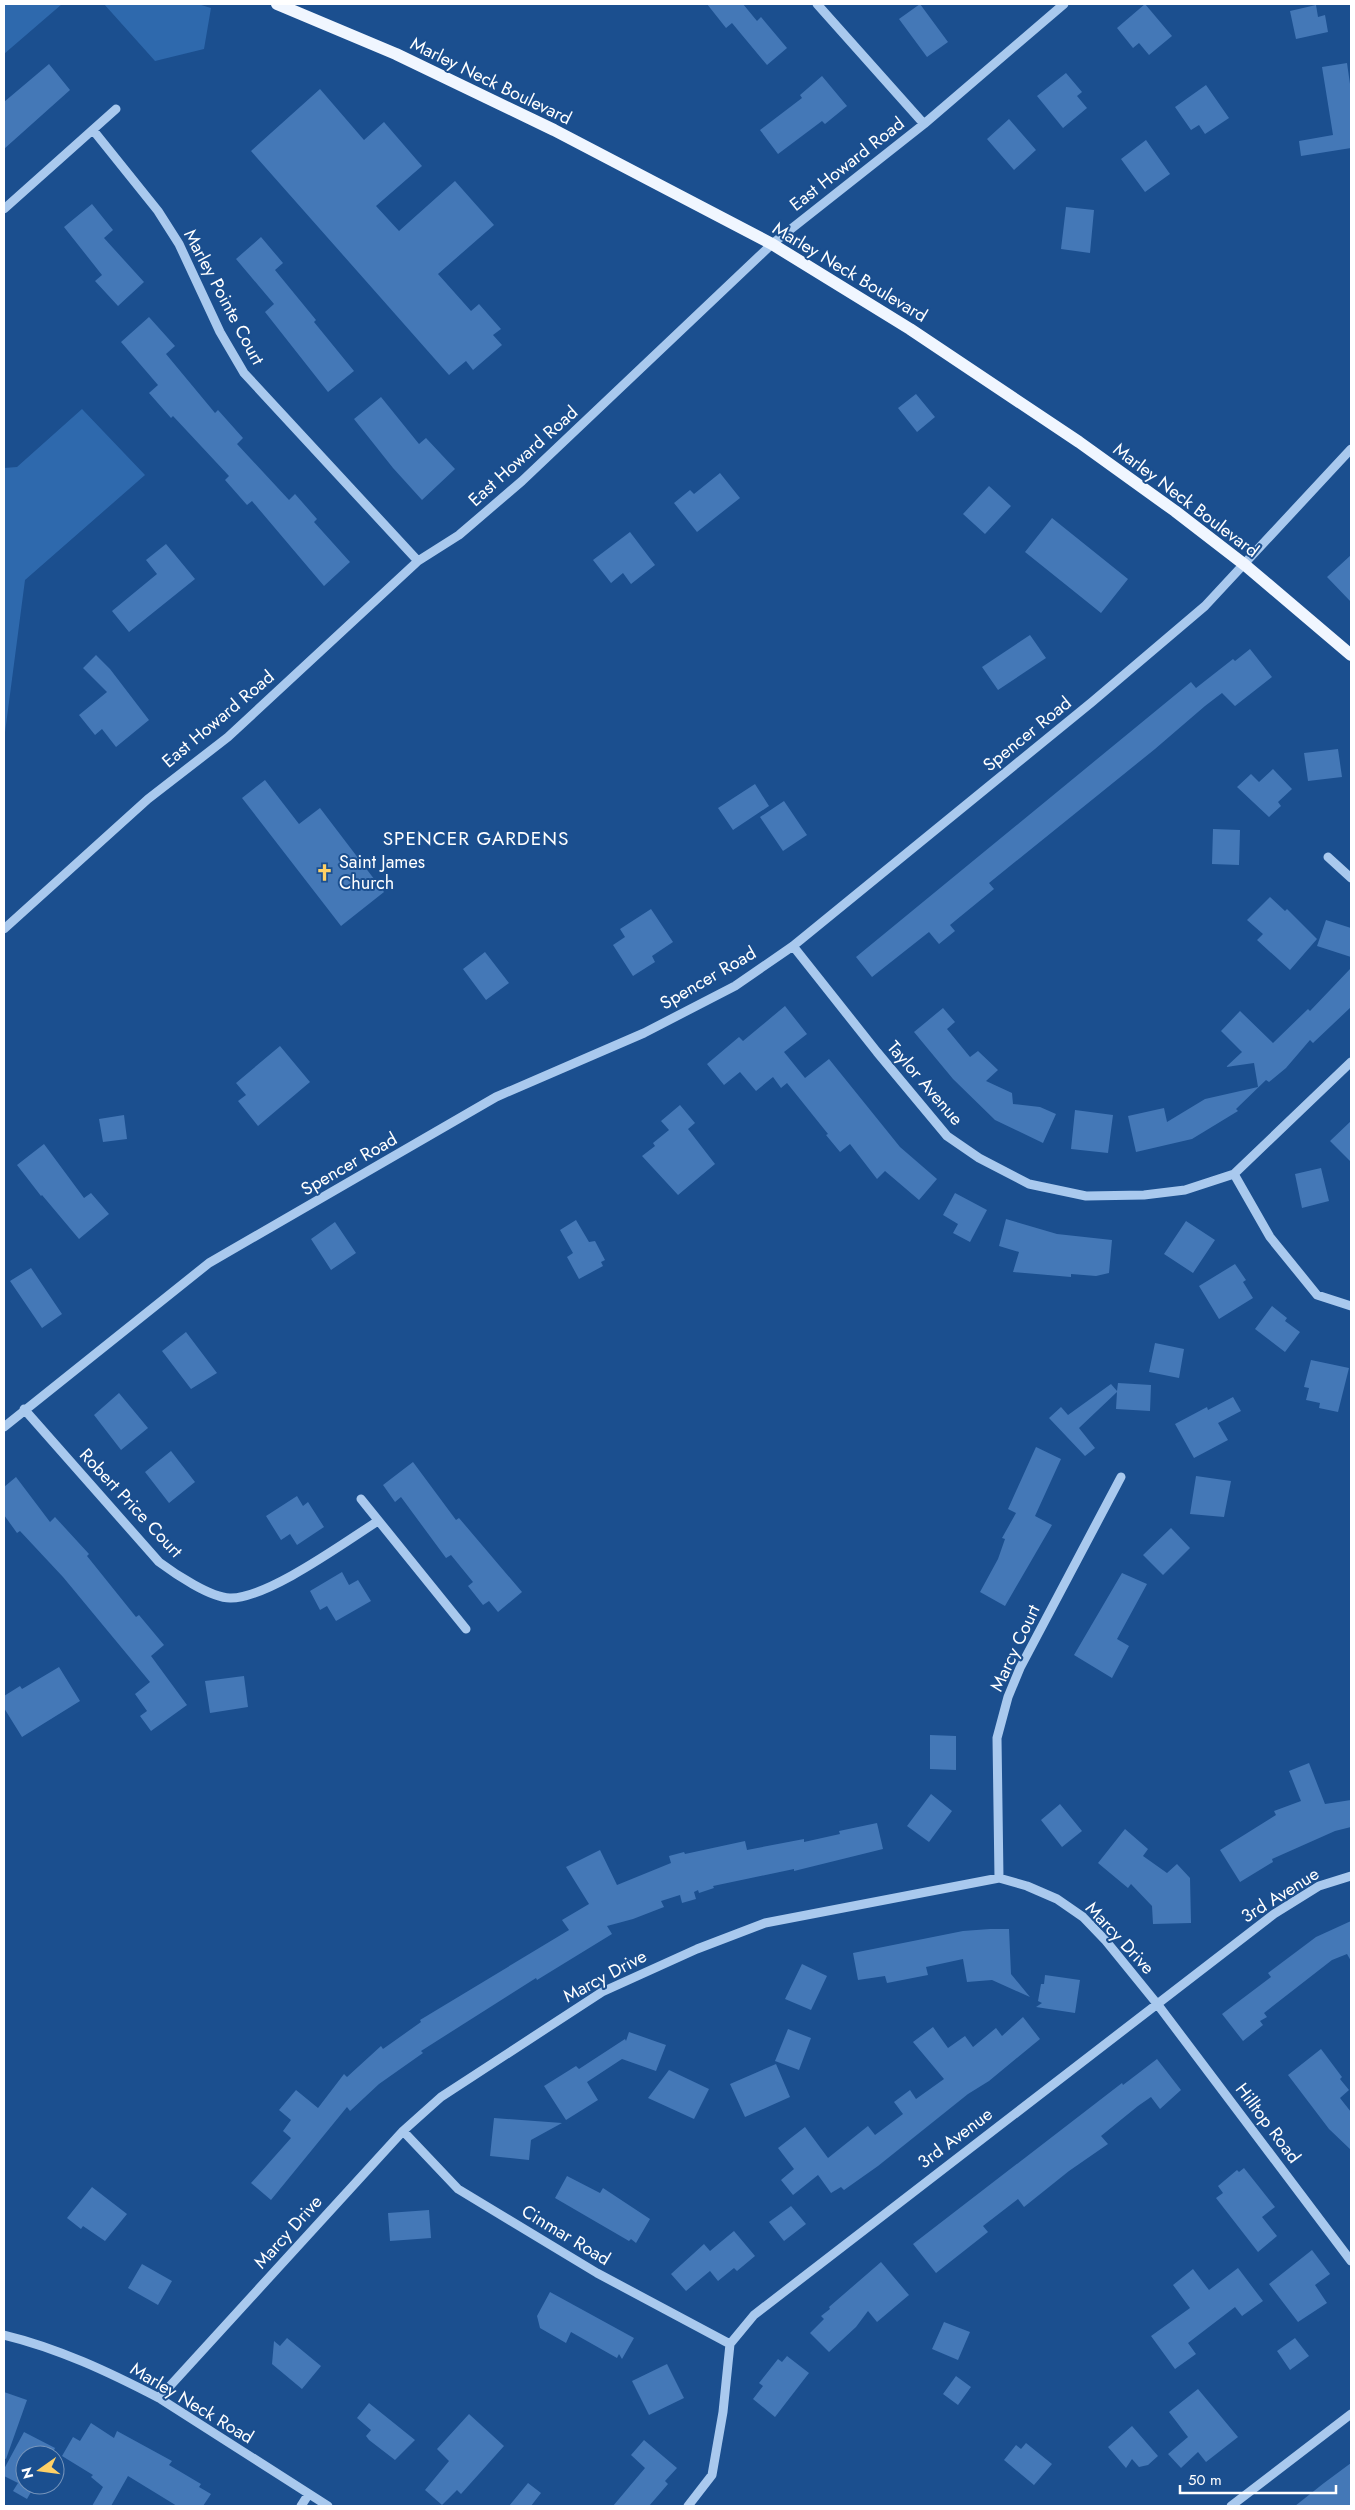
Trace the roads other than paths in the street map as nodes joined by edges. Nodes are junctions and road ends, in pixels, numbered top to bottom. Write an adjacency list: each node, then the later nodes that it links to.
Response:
1 (277, 4): 8 (main road, Marley Neck Boulevard)
2 (816, 4): 5 (street)
3 (1064, 4): 5 (street, East Howard Road)
4 (116, 109): 6 (street)
5 (924, 124): 8 (street, East Howard Road)
6 (93, 130): 7 (street); 10 (street, Marley Pointe Court)
7 (4, 209)
8 (772, 244): 10 (street, East Howard Road); 11 (main road, Marley Neck Boulevard)
9 (1351, 449): 11 (street, Spencer Road)
10 (418, 561): 15 (street, East Howard Road)
11 (1245, 565): 12 (main road, Marley Neck Boulevard); 16 (street, Spencer Road)
12 (1351, 655)
13 (1328, 857): 14 (street)
14 (1351, 878)
15 (4, 929)
16 (793, 946): 18 (street, Taylor Avenue); 20 (street, Spencer Road)
17 (1351, 1062): 18 (street, Taylor Avenue)
18 (1234, 1174): 19 (street)
19 (1351, 1306)
20 (24, 1409): 21 (street, Spencer Road); 24 (street, Robert Price Court)
21 (4, 1427)
22 (1121, 1477): 27 (street, Marcy Court)
23 (361, 1499): 24 (street)
24 (378, 1521): 25 (street)
25 (466, 1629)
26 (1351, 1876): 28 (street, 3rd Avenue)
27 (999, 1878): 28 (street, Marcy Drive); 29 (street, Marcy Drive)
28 (1158, 2005): 30 (street, Hilltop Road); 32 (street, 3rd Avenue)
29 (403, 2130): 32 (street, Cinmar Road); 33 (street, Marcy Drive)
30 (1351, 2261)
31 (4, 2335): 33 (street, Marley Neck Road)
32 (730, 2344): 38 (street)
33 (159, 2398): 35 (street, Marley Neck Road)
34 (1351, 2414): 39 (street)
35 (308, 2495): 36 (street); 37 (street, Marley Neck Road)
36 (301, 2506)
37 (328, 2506)
38 (688, 2506)
39 (1231, 2506)

